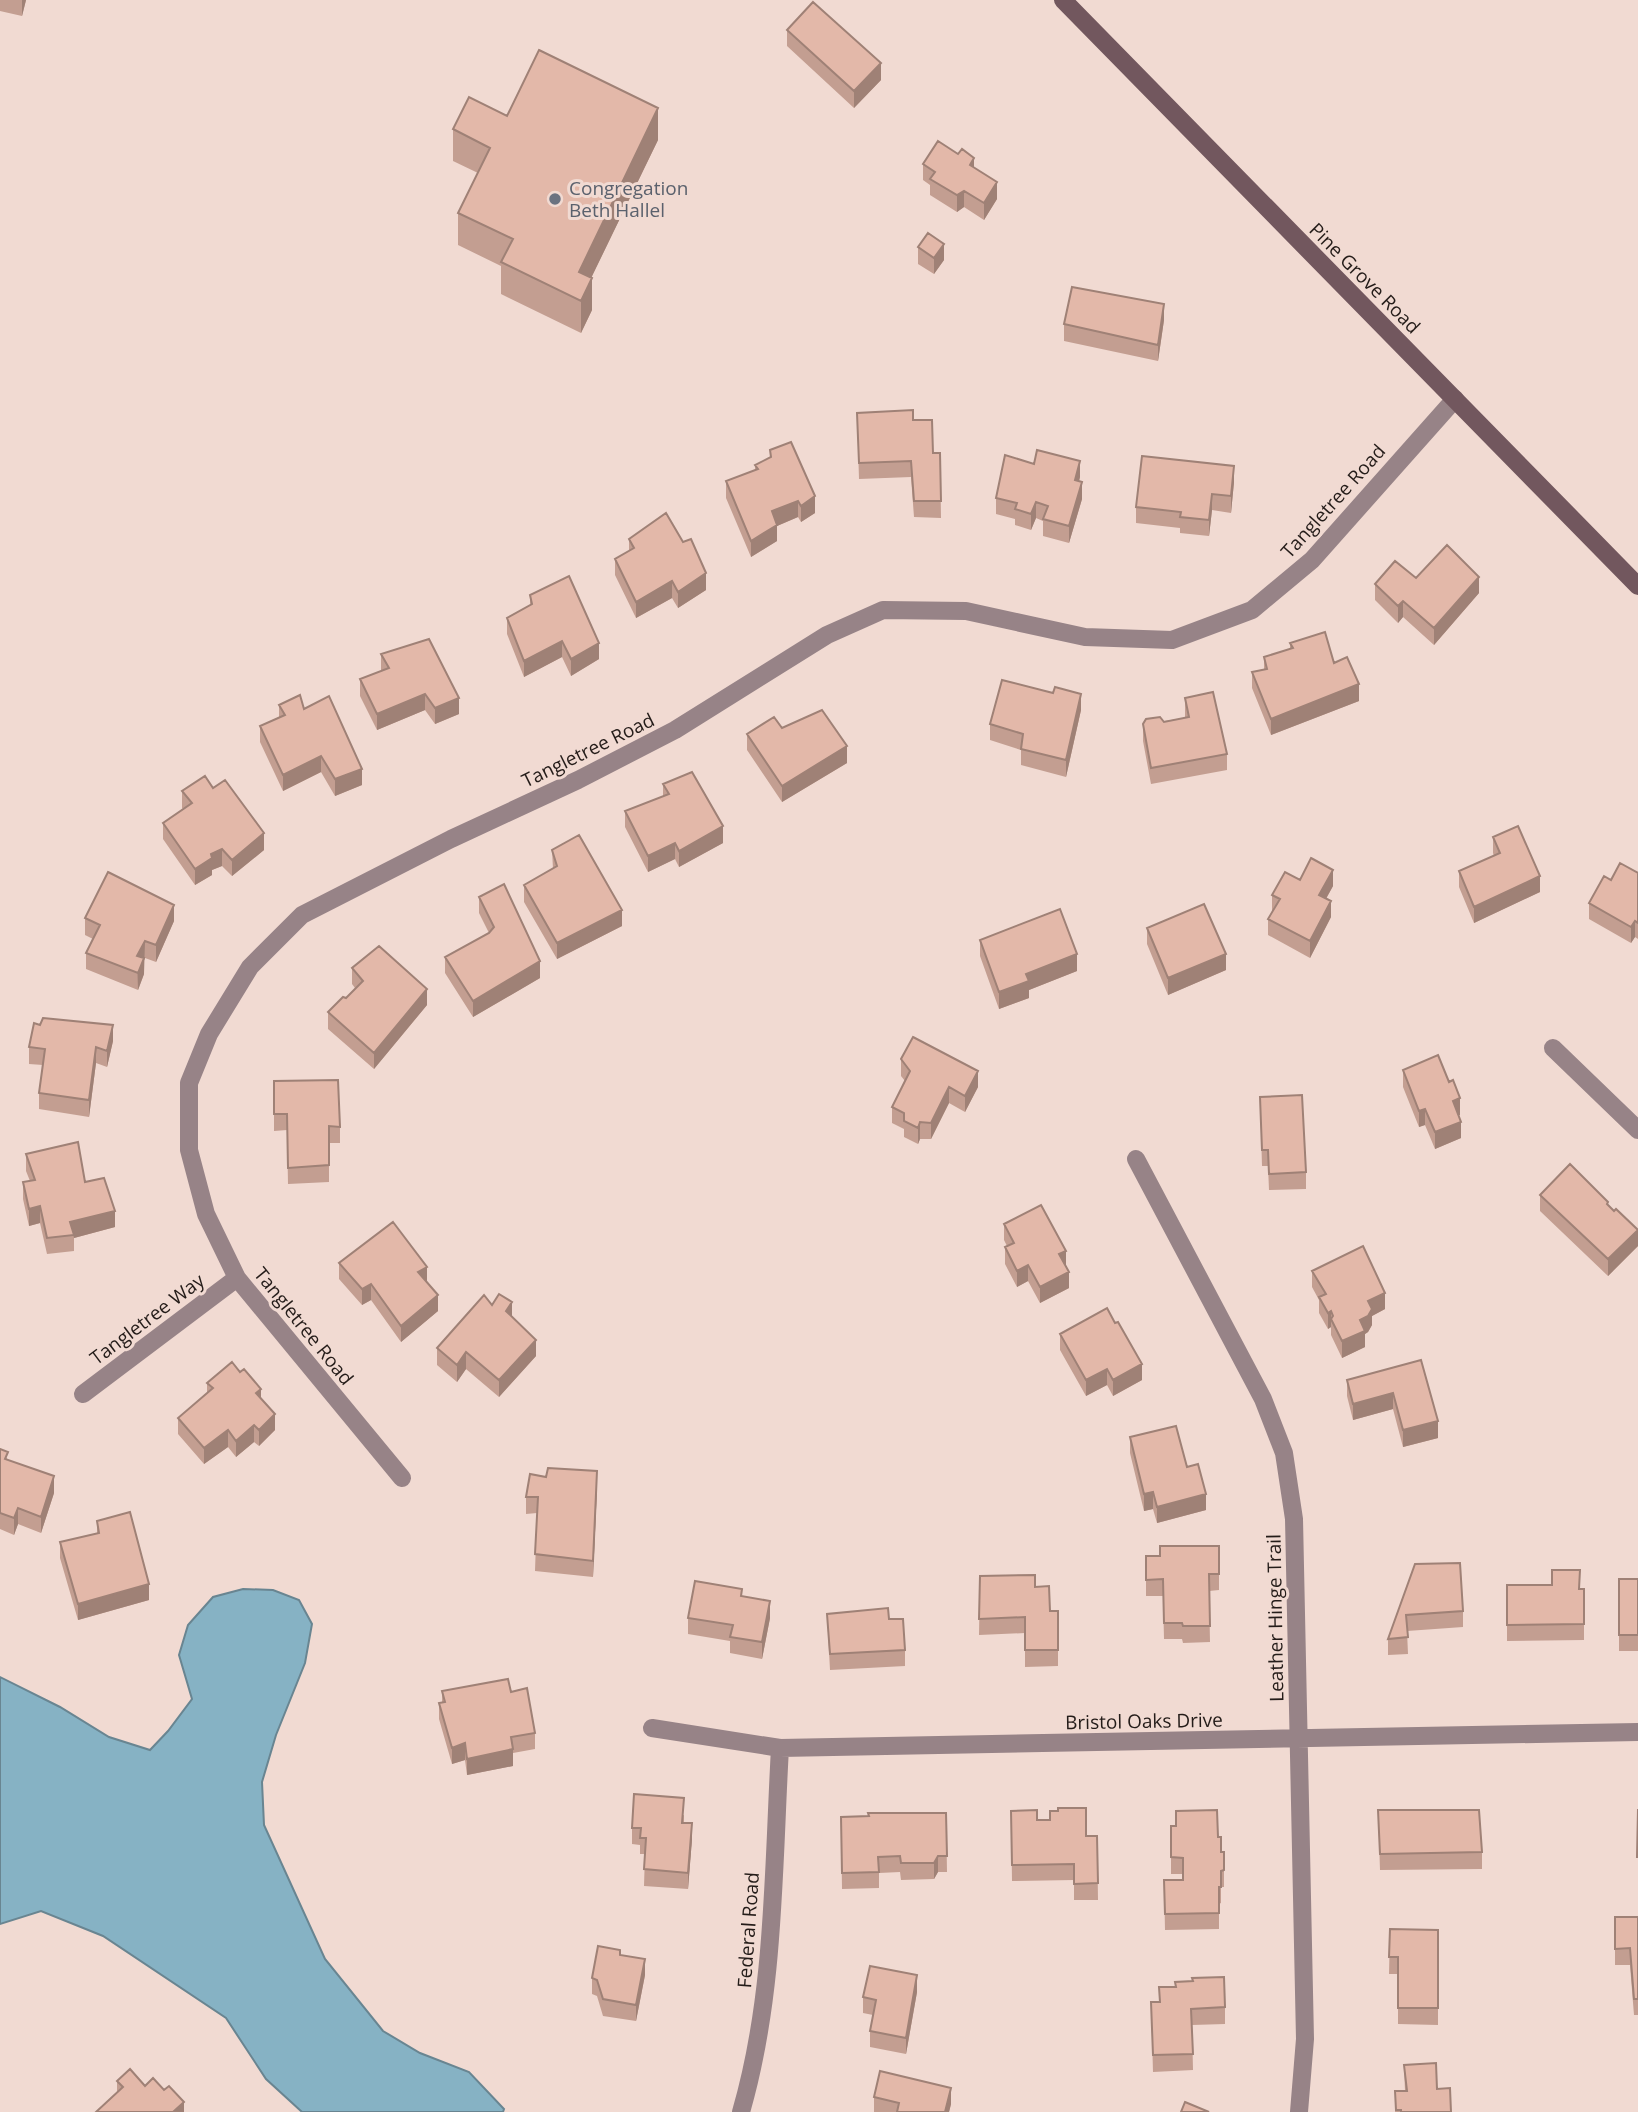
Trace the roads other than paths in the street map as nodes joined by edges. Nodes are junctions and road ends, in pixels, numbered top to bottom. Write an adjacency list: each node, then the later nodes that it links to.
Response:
1 (1063, 0): 2 (main road, Pine Grove Road)
2 (1455, 399): 3 (main road, Pine Grove Road); 7 (street, Tangletree Road)
3 (1638, 586)
4 (1553, 1048): 5 (street)
5 (1638, 1130)
6 (1136, 1159): 12 (street, Leather Hinge Trail)
7 (237, 1278): 8 (street, Tangletree Way); 9 (street, Tangletree Road)
8 (83, 1394)
9 (402, 1478)
10 (652, 1728): 13 (street, Bristol Oaks Drive)
11 (1638, 1732): 12 (street, Bristol Oaks Drive)
12 (1299, 1739): 13 (street, Bristol Oaks Drive); 15 (street, Leather Hinge Trail)
13 (780, 1748): 14 (street, Federal Road)
14 (741, 2112)
15 (1299, 2112)

